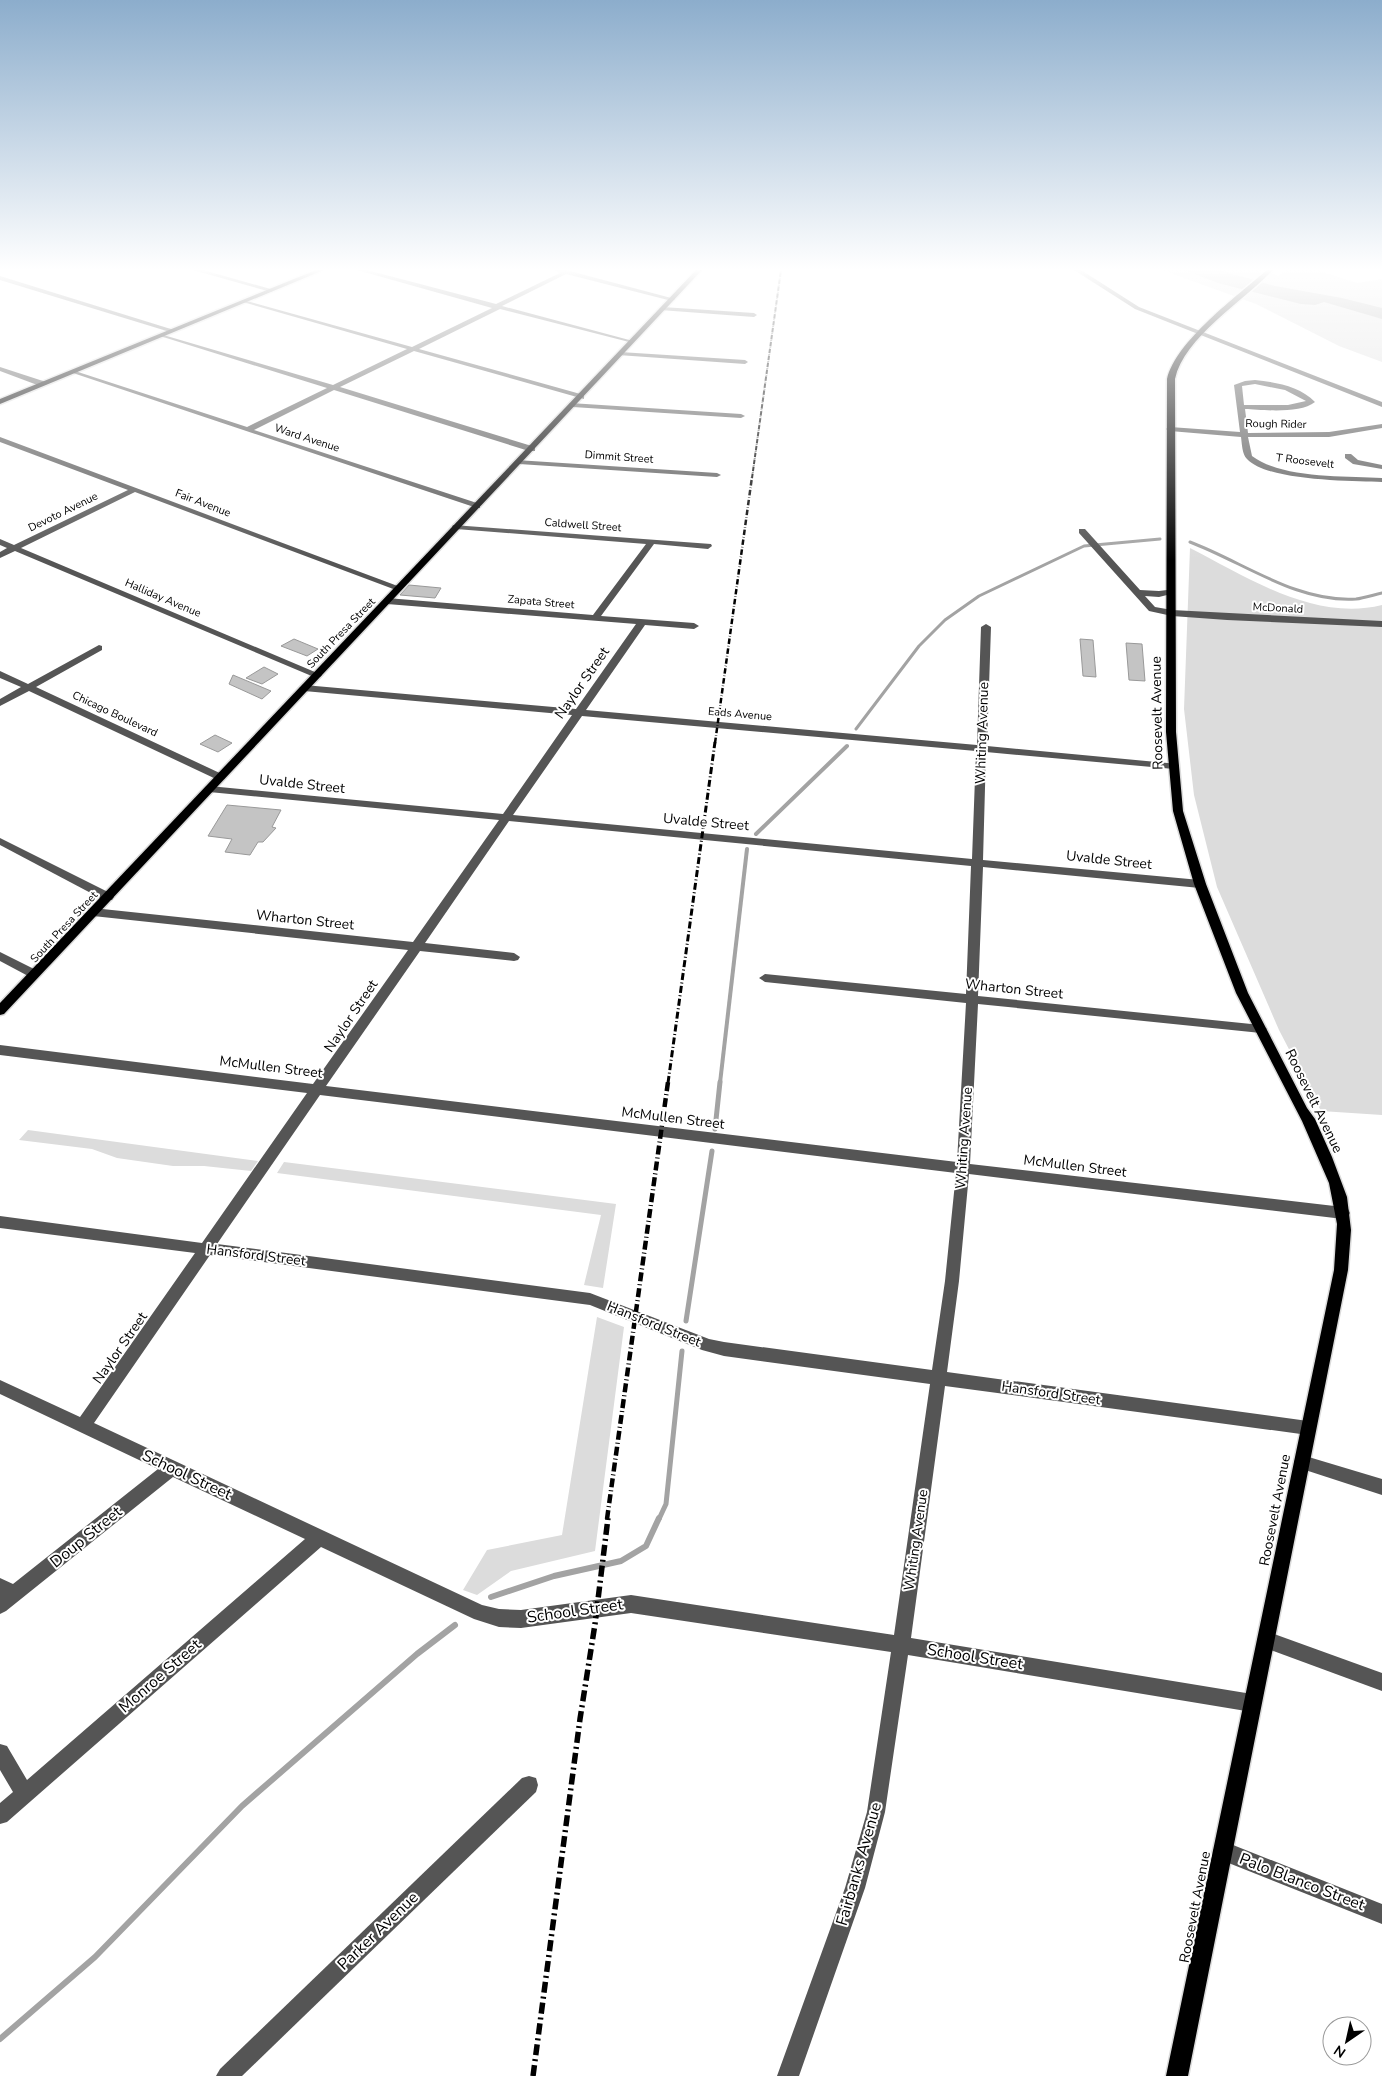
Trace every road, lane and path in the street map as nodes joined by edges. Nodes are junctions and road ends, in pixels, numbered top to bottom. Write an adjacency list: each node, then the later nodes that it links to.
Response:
1 (85, 367): 9 (main road)
2 (265, 367): 11 (street)
3 (377, 367): 11 (street)
4 (476, 367): 12 (street)
5 (608, 367): 12 (main road, South Presa Street)
6 (1174, 367): 19 (main road, Roosevelt Avenue)
7 (1286, 367): 16 (street)
8 (0, 369): 10 (street)
9 (73, 372): 10 (main road); 20 (street, Ward Avenue)
10 (43, 384): 13 (main road)
11 (334, 388): 20 (street); 23 (street)
12 (581, 397): 14 (main road, South Presa Street)
13 (0, 402)
14 (573, 405): 17 (street); 23 (main road, South Presa Street)
15 (1241, 406): 15 (street, T Roosevelt); 21 (street, T Roosevelt)
16 (1382, 406)
17 (742, 416)
18 (1382, 426): 21 (street, Rough Rider)
19 (1170, 429): 21 (street, Rough Rider); 40 (main road, Roosevelt Avenue)
20 (247, 430): 31 (street, Ward Avenue)
21 (1245, 435): 29 (street, T Roosevelt)
22 (0, 439): 30 (street, Fair Avenue)
23 (532, 448): 25 (main road, South Presa Street)
24 (1348, 456): 26 (street)
25 (520, 462): 27 (street, Dimmit Street); 31 (main road, South Presa Street)
26 (1382, 467): 28 (street)
27 (717, 475)
28 (1382, 476)
29 (1382, 480)
30 (136, 490): 37 (street, Devoto Avenue); 39 (street, Fair Avenue)
31 (477, 506): 32 (main road, South Presa Street)
32 (456, 527): 35 (street, Caldwell Street); 39 (main road, South Presa Street)
33 (1082, 531): 41 (street, McDonald)
34 (0, 542): 37 (street, Halliday Avenue)
35 (652, 542): 36 (street, Caldwell Street); 44 (street)
36 (708, 546)
37 (15, 548): 38 (street, Devoto Avenue); 51 (street, Halliday Avenue)
38 (0, 555)
39 (399, 588): 42 (main road, South Presa Street)
40 (1172, 591): 41 (street); 43 (main road, Roosevelt Avenue)
41 (1138, 593): 43 (street, McDonald)
42 (387, 601): 44 (street, Zapata Street); 51 (main road, South Presa Street)
43 (1172, 613): 46 (street, McDonald); 57 (main road, Roosevelt Avenue)
44 (595, 618): 45 (street, Zapata Street)
45 (642, 622): 47 (street, Zapata Street); 55 (street, Naylor Street)
46 (1382, 624)
47 (694, 626)
48 (986, 627): 56 (street, Whiting Avenue)
49 (98, 648): 52 (street)
50 (0, 674): 52 (street, Chicago Boulevard)
51 (317, 674): 53 (main road, South Presa Street)
52 (29, 687): 54 (street); 58 (street, Chicago Boulevard)
53 (304, 688): 55 (street, Eads Avenue); 58 (main road, South Presa Street)
54 (0, 703)
55 (580, 712): 56 (street, Eads Avenue); 60 (street, Naylor Street)
56 (981, 748): 57 (street, Eads Avenue); 62 (street, Whiting Avenue)
57 (1174, 766): 63 (main road, Roosevelt Avenue)
58 (220, 776): 59 (main road, South Presa Street)
59 (209, 789): 60 (street, Uvalde Street); 64 (main road, South Presa Street)
60 (506, 818): 62 (street, Uvalde Street); 66 (street, Naylor Street)
61 (0, 841): 64 (street)
62 (977, 862): 63 (street, Uvalde Street); 71 (street, Whiting Avenue)
63 (1200, 884): 73 (main road, Roosevelt Avenue)
64 (108, 897): 65 (main road, South Presa Street)
65 (93, 912): 66 (street, Wharton Street); 69 (main road, South Presa Street)
66 (417, 947): 68 (street, Wharton Street); 75 (street, Naylor Street)
67 (0, 956): 69 (street)
68 (514, 957)
69 (34, 974): 72 (main road, South Presa Street)
70 (764, 978): 71 (street, Wharton Street)
71 (972, 1000): 73 (street, Wharton Street); 76 (street, Whiting Avenue)
72 (0, 1011)
73 (1261, 1030): 77 (main road, Roosevelt Avenue)
74 (0, 1050): 75 (street, McMullen Street)
75 (319, 1090): 76 (street, McMullen Street); 79 (street, Naylor Street)
76 (963, 1170): 77 (street, McMullen Street); 80 (street, Whiting Avenue)
77 (1343, 1213): 83 (main road, Roosevelt Avenue)
78 (0, 1222): 79 (street, Hansford Street)
79 (207, 1249): 80 (street, Hansford Street); 82 (street, Naylor Street)
80 (938, 1378): 83 (street, Hansford Street); 91 (street, Whiting Avenue)
81 (0, 1387): 82 (street, School Street)
82 (83, 1426): 85 (street, School Street)
83 (1308, 1428): 84 (main road, Roosevelt Avenue)
84 (1302, 1462): 86 (street); 90 (main road, Roosevelt Avenue)
85 (172, 1468): 87 (street, School Street); 88 (street, Doup Street)
86 (1382, 1487)
87 (319, 1538): 91 (street, School Street); 96 (street, Monroe Street)
88 (7, 1590): 89 (street, Doup Street)
89 (0, 1605)
90 (1266, 1640): 92 (street); 93 (main road, Roosevelt Avenue)
91 (901, 1645): 93 (street, School Street); 101 (street, Fairbanks Avenue)
92 (1382, 1682)
93 (1252, 1703): 98 (main road, Roosevelt Avenue)
94 (0, 1753): 96 (street)
95 (529, 1785): 100 (street, Parker Avenue)
96 (24, 1794): 97 (street, Monroe Street)
97 (0, 1815)
98 (1223, 1851): 99 (street, Palo Blanco Street); 102 (main road, Roosevelt Avenue)
99 (1382, 1914)
100 (227, 2076)
101 (788, 2076)
102 (1176, 2076)

